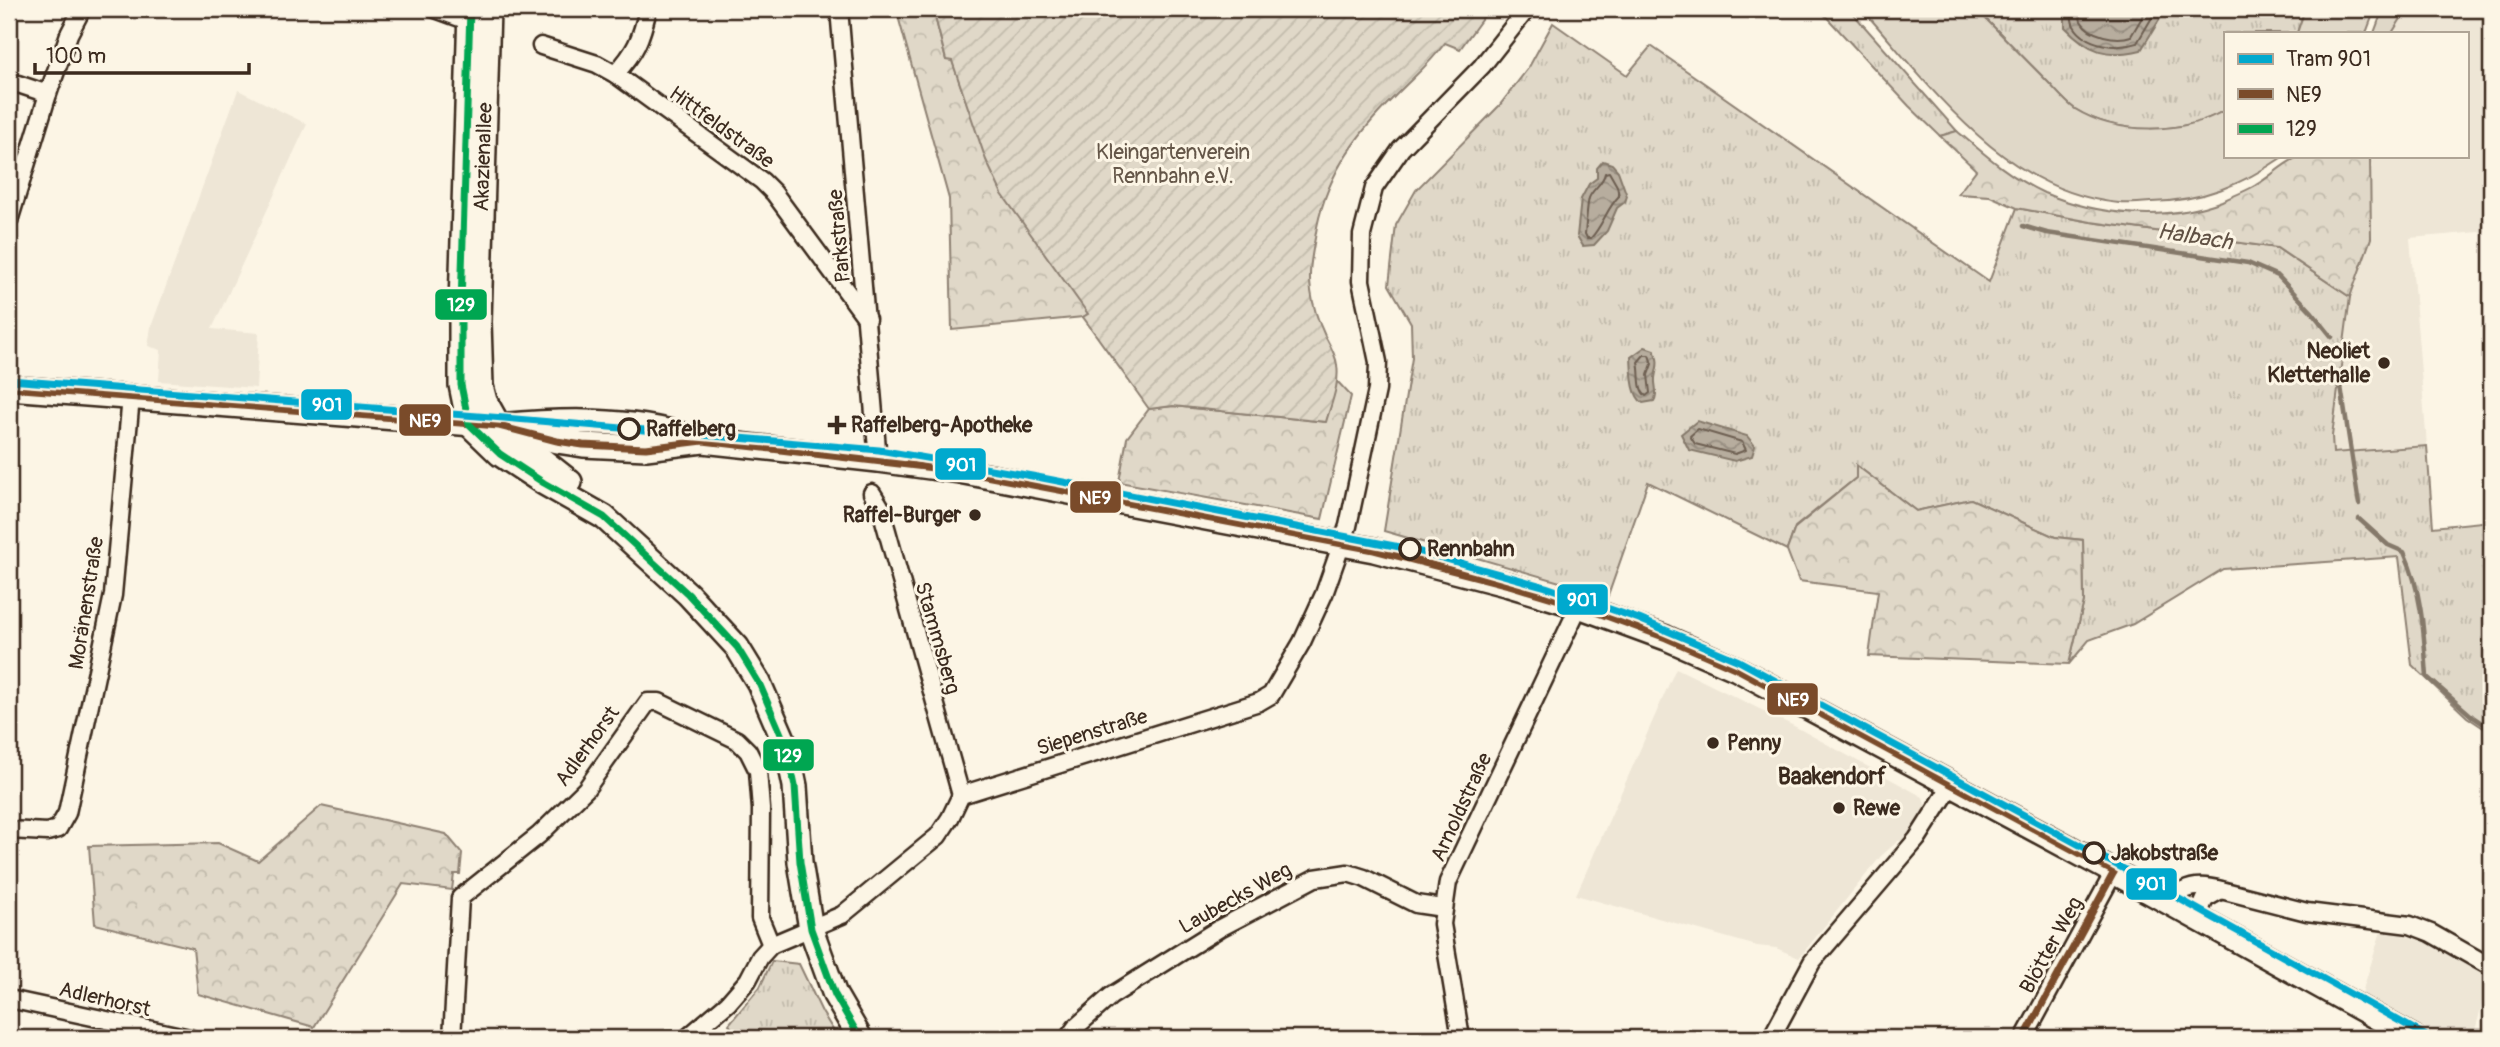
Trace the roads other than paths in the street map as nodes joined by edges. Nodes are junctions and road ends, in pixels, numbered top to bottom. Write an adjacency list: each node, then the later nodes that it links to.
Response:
1 (82, 9): 10 (street)
2 (435, 9): 6 (street)
3 (648, 9): 8 (street)
4 (839, 9): 12 (street, Parkstraße)
5 (1527, 9): 23 (street, Siepenstraße)
6 (479, 17): 15 (main road, Akazienallee); 16 (main road, Akazienallee)
7 (541, 46): 8 (street, Hittfeldstraße)
8 (615, 74): 12 (street, Hittfeldstraße)
9 (9, 81): 10 (street)
10 (48, 94): 11 (street)
11 (9, 221)
12 (867, 319): 19 (street, Parkstraße)
13 (9, 388): 14 (main road)
14 (131, 397): 15 (main road); 27 (street, Moränenstraße)
15 (469, 424): 16 (main road); 22 (main road)
16 (499, 426): 17 (main road); 18 (main road); 20 (main road)
17 (703, 442): 18 (main road); 19 (main road)
18 (583, 445): 20 (main road)
19 (878, 460): 23 (main road)
20 (578, 488): 22 (main road)
21 (872, 493): 26 (street, Stammsberg)
22 (592, 508): 33 (main road)
23 (1342, 543): 24 (main road); 26 (street, Siepenstraße)
24 (1579, 606): 25 (main road); 31 (street, Arnoldstraße)
25 (1952, 784): 28 (main road); 43 (street)
26 (961, 795): 33 (street)
27 (9, 830)
28 (2114, 872): 30 (main road); 44 (street, Blötter Weg)
29 (2221, 890): 30 (street); 32 (street); 35 (street)
30 (2170, 903): 32 (main road)
31 (1443, 908): 41 (street, Laubecks Weg); 42 (street, Arnoldstraße)
32 (2197, 918): 45 (main road)
33 (811, 929): 34 (street); 40 (main road)
34 (771, 945): 38 (street, Adlerhorst); 39 (street)
35 (2491, 967)
36 (10, 1003): 37 (street, Adlerhorst)
37 (190, 1038)
38 (452, 1038)
39 (687, 1038)
40 (860, 1038)
41 (1068, 1038)
42 (1461, 1038)
43 (1771, 1038)
44 (2024, 1038)
45 (2414, 1038)

